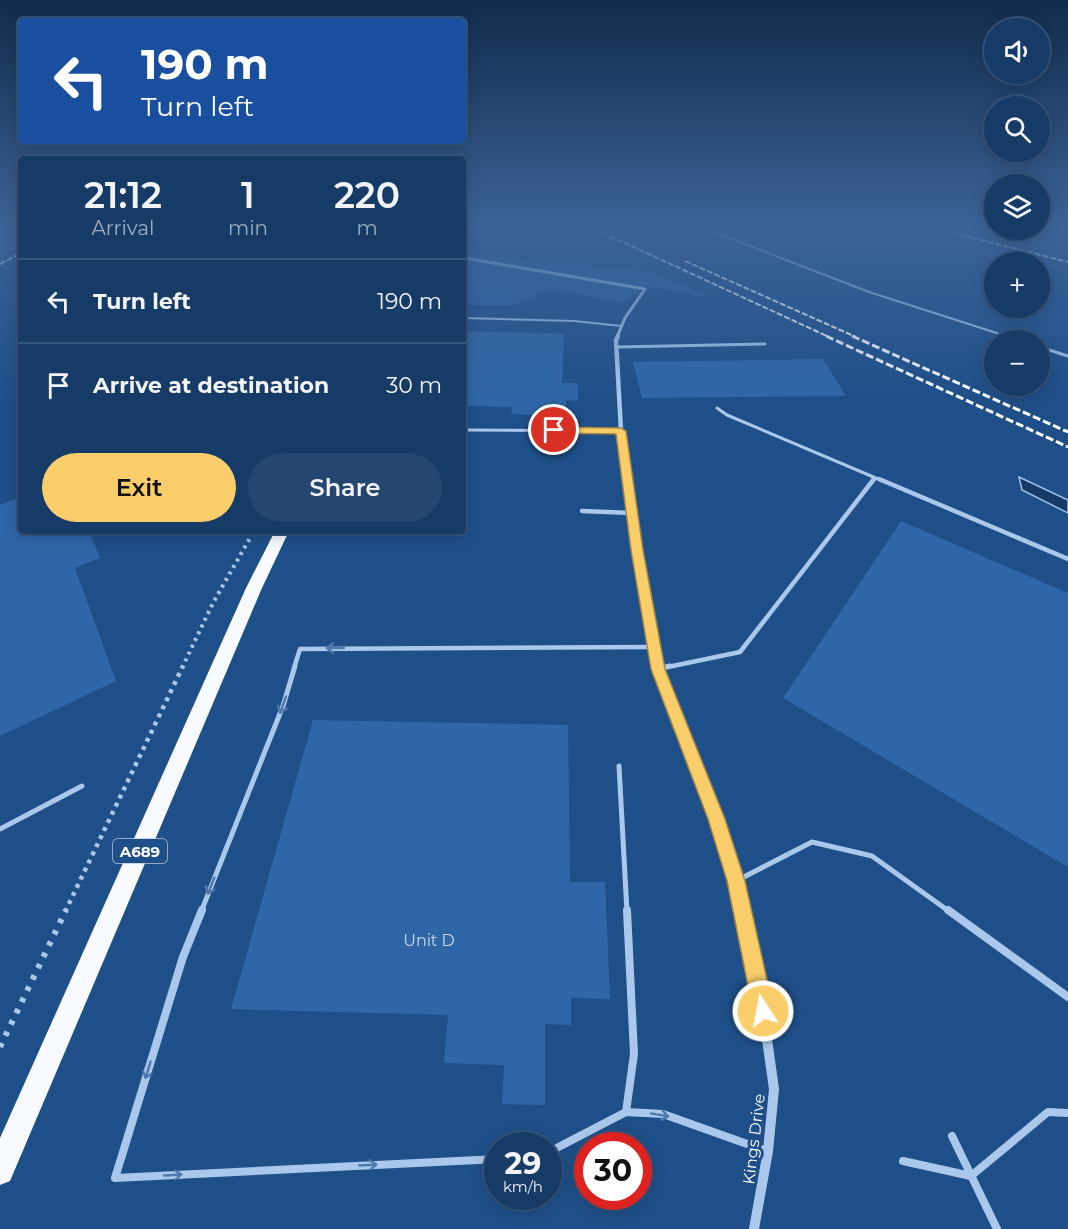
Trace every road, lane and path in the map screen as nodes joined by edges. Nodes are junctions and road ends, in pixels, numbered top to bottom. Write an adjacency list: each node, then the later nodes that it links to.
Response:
1 (607, 283): 4 (street, Kings Drive)
2 (847, 283): 5 (lane)
3 (466, 318): 4 (lane)
4 (621, 326): 7 (street, Kings Drive)
5 (987, 330)
6 (765, 344): 7 (lane)
7 (616, 347): 12 (street, Kings Drive)
8 (1050, 350): 9 (lane)
9 (1068, 356)
10 (717, 408): 13 (lane)
11 (466, 430): 12 (lane)
12 (621, 431): 15 (street, Kings Drive)
13 (874, 478): 18 (lane); 20 (lane)
14 (582, 511): 15 (lane)
15 (632, 513): 19 (street, Kings Drive)
16 (252, 534): 26 (path)
17 (281, 534): 34 (highway, A689)
18 (1068, 558)
19 (653, 647): 20 (street, Kings Drive); 32 (lane, one-way to 32)
20 (658, 669): 24 (street, Kings Drive)
21 (619, 766): 27 (lane)
22 (82, 786): 23 (lane)
23 (0, 829)
24 (736, 881): 25 (lane); 31 (street, Kings Drive)
25 (1068, 997)
26 (0, 1047)
27 (626, 1112): 30 (lane); 31 (lane, one-way to 31)
28 (1068, 1113): 35 (lane)
29 (952, 1136): 35 (lane)
30 (562, 1145)
31 (768, 1151): 36 (street, Kings Drive)
32 (484, 1160)
33 (903, 1161): 35 (lane)
34 (0, 1171)
35 (971, 1176): 37 (lane)
36 (754, 1229)
37 (997, 1229)

